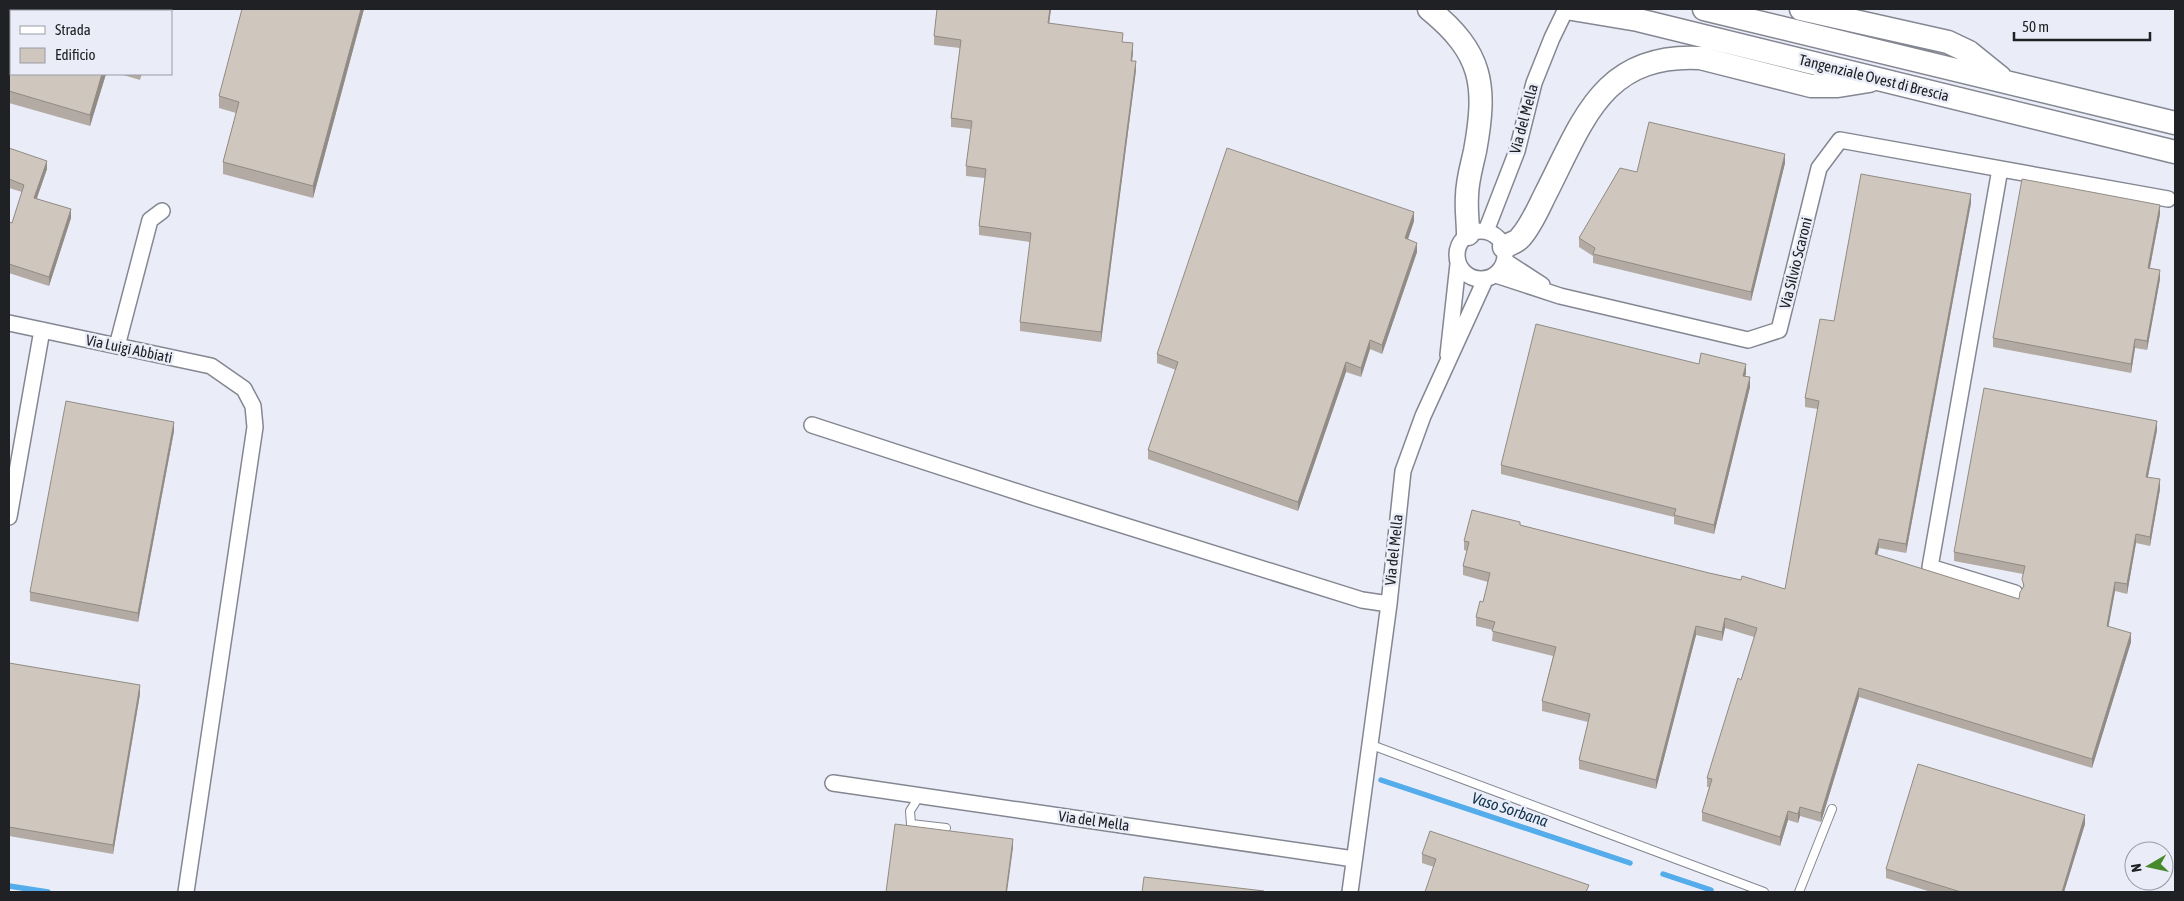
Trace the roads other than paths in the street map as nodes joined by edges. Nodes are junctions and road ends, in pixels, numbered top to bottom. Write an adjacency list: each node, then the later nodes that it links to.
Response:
1 (1429, 9): 12 (main road)
2 (1574, 9): 5 (main road, Tangenziale Ovest di Brescia); 12 (street, Via del Mella)
3 (1704, 9): 6 (main road, Tangenziale Ovest di Brescia)
4 (1801, 9): 6 (main road)
5 (1881, 79): 8 (main road, Tangenziale Ovest di Brescia); 13 (main road)
6 (2005, 81): 7 (main road, Tangenziale Ovest di Brescia)
7 (2175, 123)
8 (2175, 152)
9 (2000, 169): 10 (street, Via Silvio Scaroni); 16 (street, Via Silvio Scaroni); 23 (street)
10 (2168, 199)
11 (162, 211): 19 (street)
12 (1477, 233): 13 (street); 14 (street)
13 (1504, 254): 15 (street); 16 (street, Via Silvio Scaroni)
14 (1458, 264): 15 (street); 20 (street, Via del Mella)
15 (1490, 278): 16 (street, Via Silvio Scaroni); 20 (street, Via del Mella)
16 (1560, 296)
17 (9, 323): 18 (street, Via Luigi Abbiati)
18 (42, 330): 19 (street, Via Luigi Abbiati); 22 (street)
19 (117, 346): 31 (street, Via Luigi Abbiati)
20 (1446, 369): 24 (street, Via del Mella)
21 (812, 425): 24 (street)
22 (9, 517)
23 (2015, 593)
24 (1389, 604): 25 (street, Via del Mella)
25 (1369, 744): 30 (street, Via del Mella); 33 (lane)
26 (834, 783): 27 (street, Via del Mella)
27 (920, 796): 29 (lane); 30 (street, Via del Mella)
28 (1832, 809): 34 (lane)
29 (946, 828)
30 (1354, 859): 32 (street, Via del Mella)
31 (186, 892)
32 (1350, 892)
33 (1764, 892)
34 (1799, 892)

